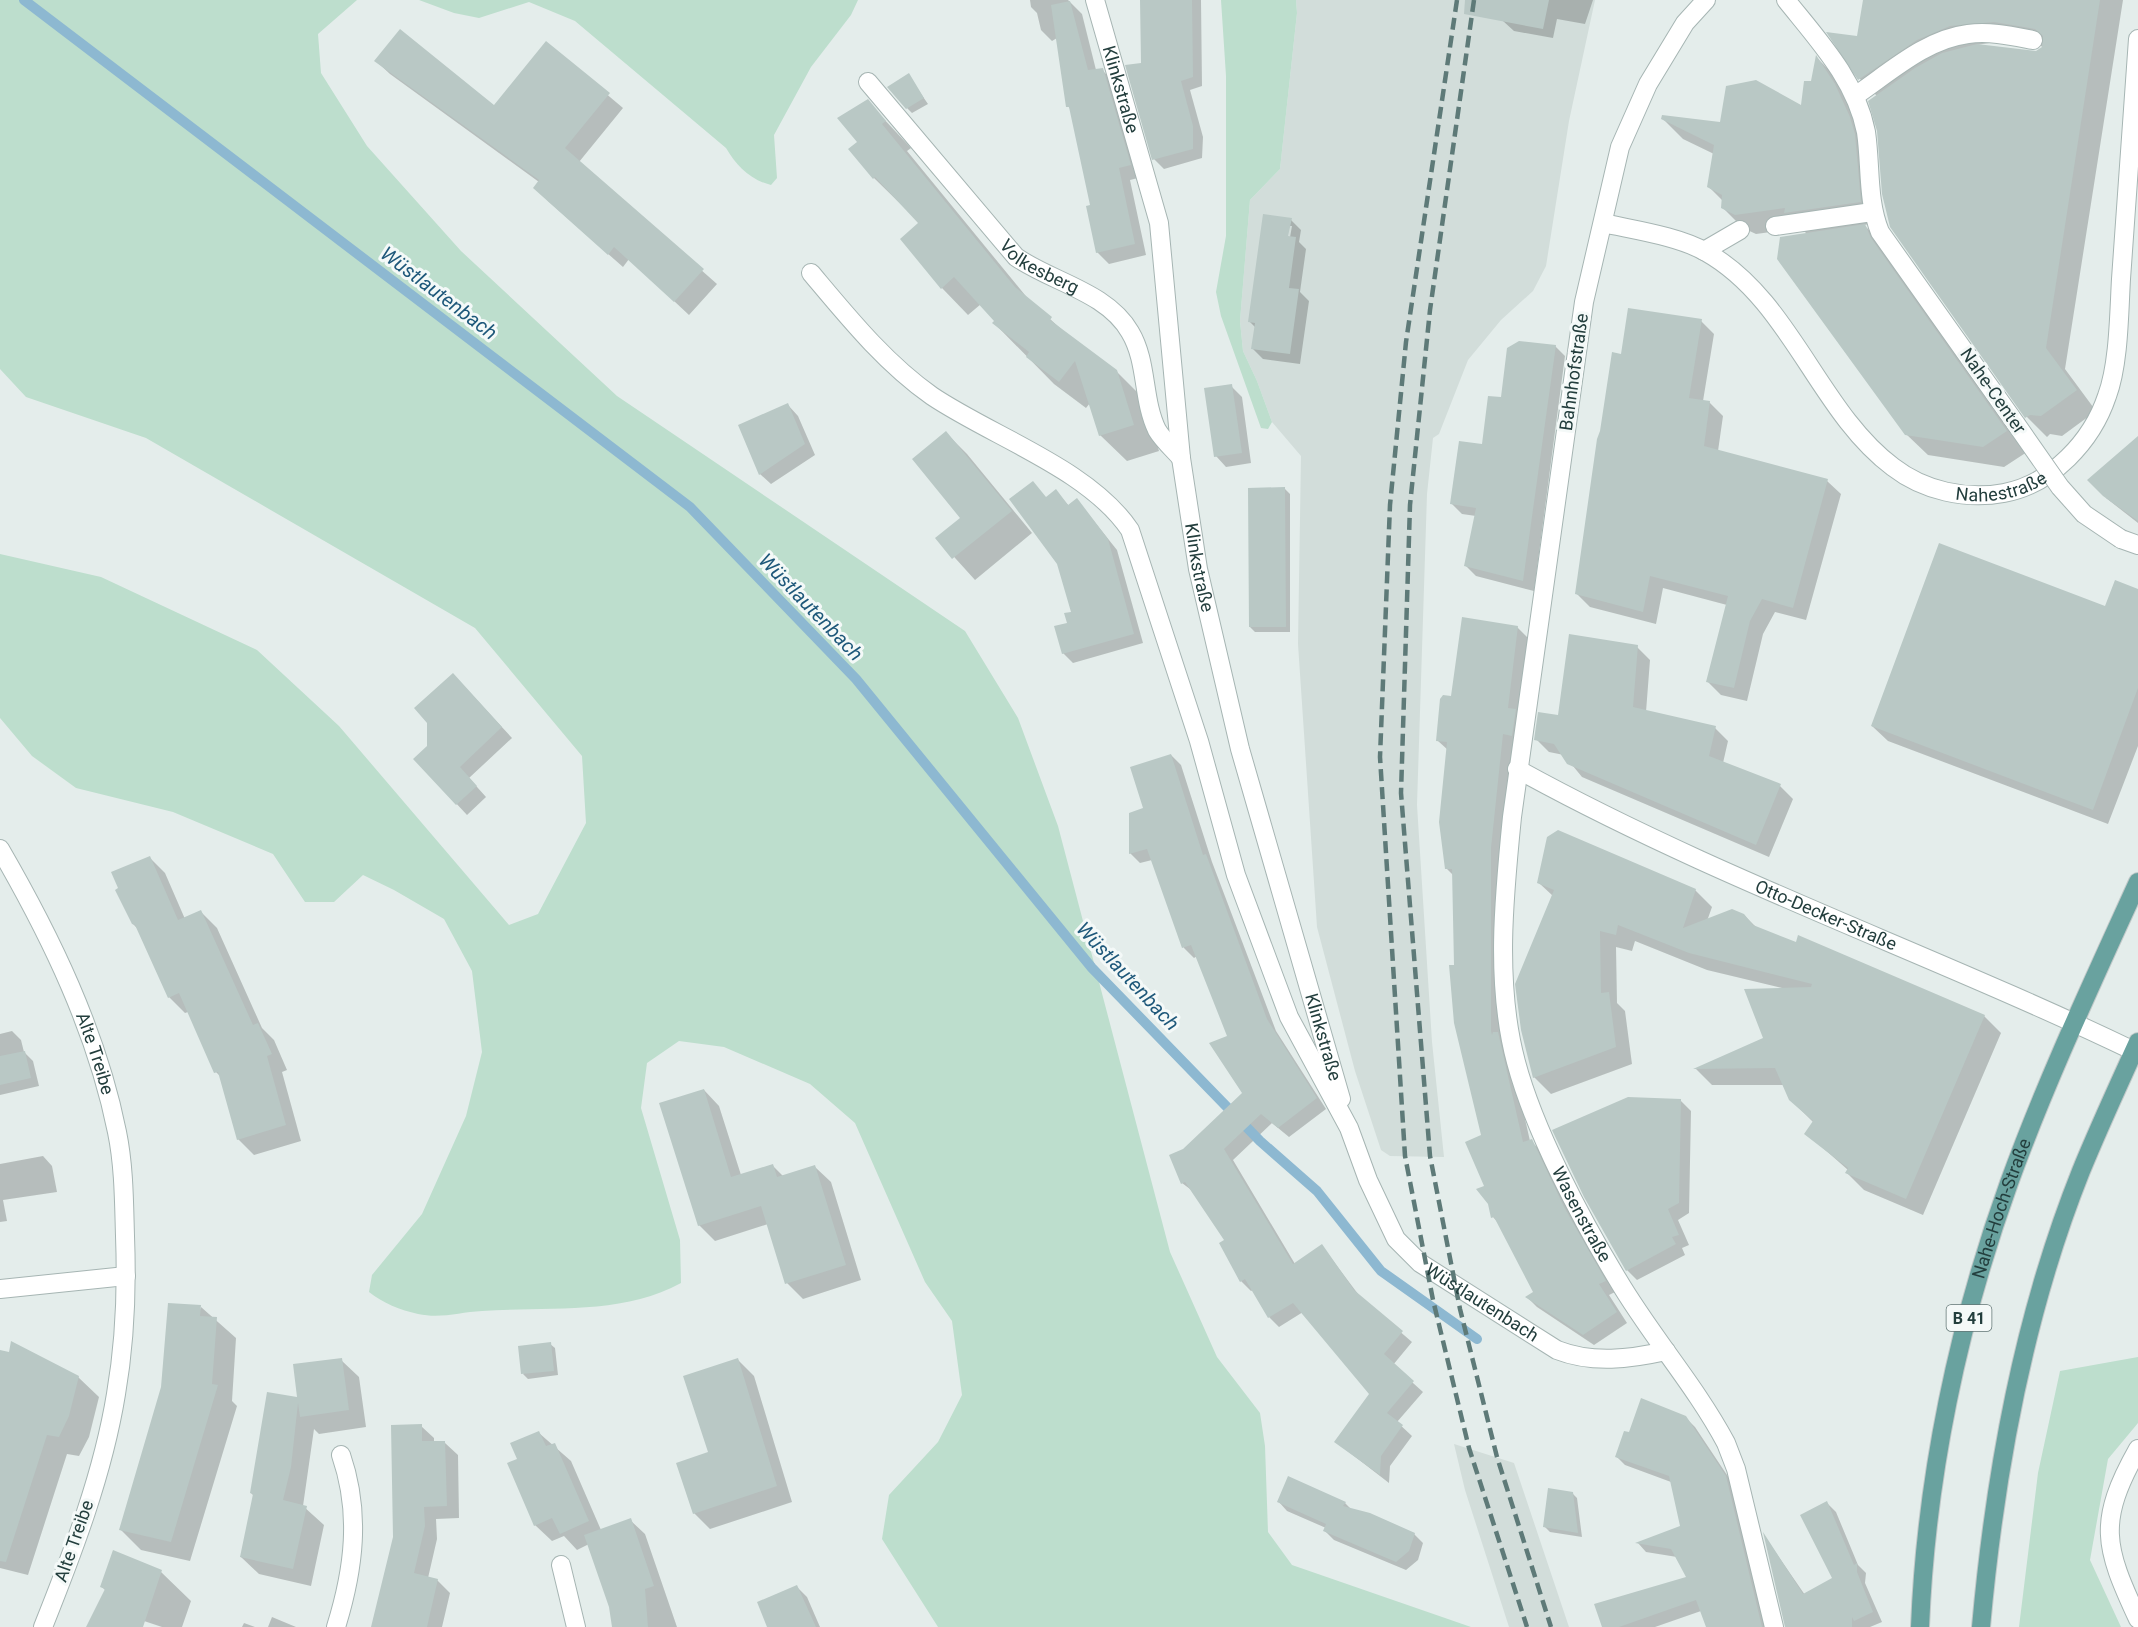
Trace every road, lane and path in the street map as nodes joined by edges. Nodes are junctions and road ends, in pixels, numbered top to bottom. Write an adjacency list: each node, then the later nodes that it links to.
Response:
1 (1095, 0): 14 (street, Klinkstraße)
2 (1706, 0): 9 (street, Bahnhofstraße)
3 (1786, 0): 7 (street, Nahe-Center)
4 (2138, 39): 12 (street, Nahestraße)
5 (2033, 40): 7 (street)
6 (868, 82): 14 (street, Volkesberg)
7 (1855, 96): 8 (street, Nahe-Center)
8 (1872, 212): 10 (street); 15 (street, Nahe-Center, bridge)
9 (1603, 223): 12 (street, Nahestraße); 16 (street, Bahnhofstraße)
10 (1775, 226)
11 (1740, 231): 12 (street)
12 (1704, 251)
13 (811, 273): 21 (street, Wüstlautenbach)
14 (1181, 458): 21 (street, Klinkstraße)
15 (2130, 542)
16 (1517, 769): 19 (street, Otto-Decker-Straße); 24 (street, Wasenstraße)
17 (0, 849): 22 (street, Alte Treibe)
18 (2138, 882): 19 (main road, Nahe-Hoch-Straße / B 41)
19 (2075, 1023): 20 (street, Otto-Decker-Straße); 33 (main road, Nahe-Hoch-Straße / B 41)
20 (2137, 1049): 34 (main road)
21 (1349, 1128): 24 (street, Wüstlautenbach)
22 (126, 1276): 23 (street); 29 (street, Alte Treibe)
23 (0, 1289)
24 (1666, 1351): 32 (street, Wasenstraße)
25 (2138, 1449): 28 (street)
26 (341, 1455): 30 (street)
27 (561, 1565): 31 (street)
28 (2138, 1619)
29 (43, 1627)
30 (336, 1627)
31 (576, 1627)
32 (1774, 1627)
33 (1920, 1627)
34 (1981, 1627)

